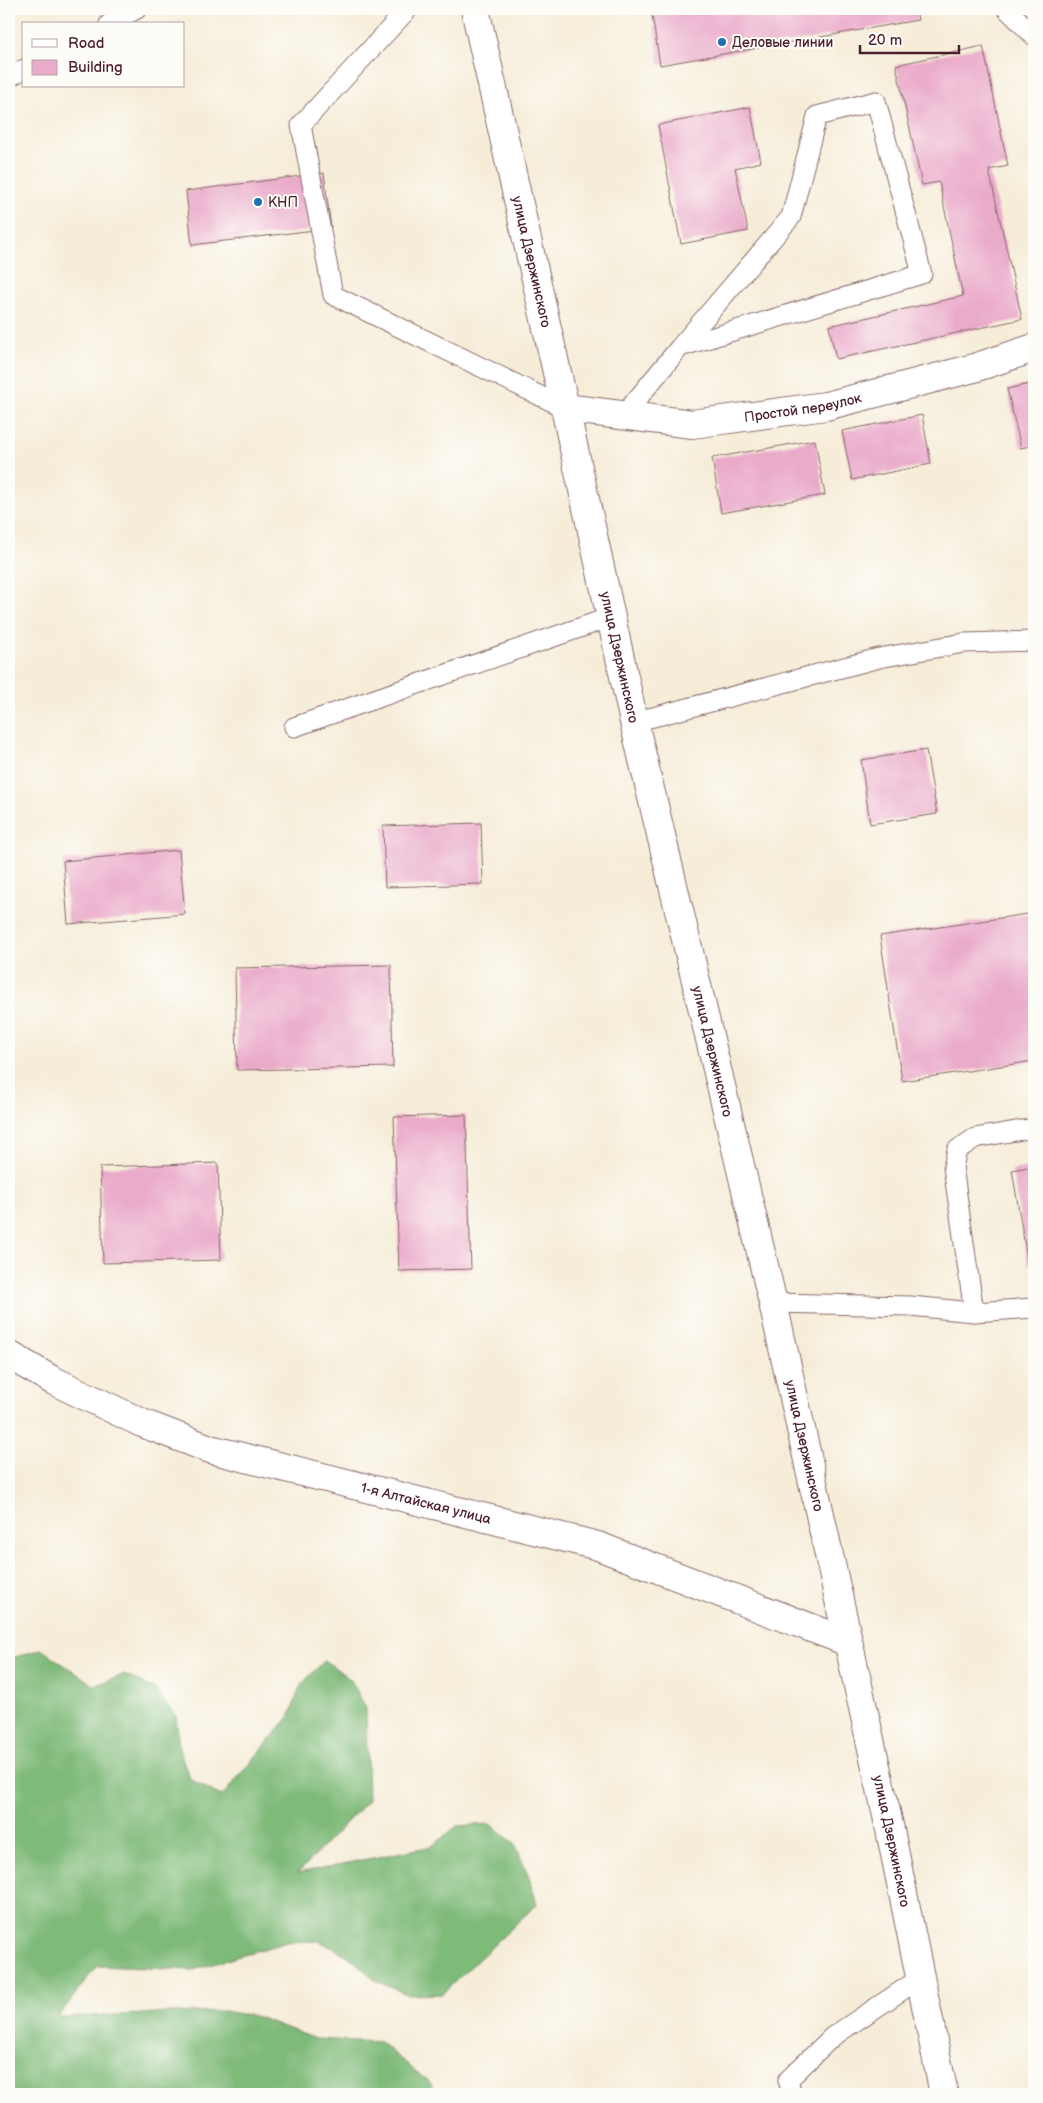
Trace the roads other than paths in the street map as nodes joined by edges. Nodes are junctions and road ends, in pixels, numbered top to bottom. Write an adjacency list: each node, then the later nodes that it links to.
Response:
1 (137, 9): 5 (lane)
2 (408, 9): 11 (lane)
3 (475, 9): 11 (main road, улица Дзержинского)
4 (1007, 9): 6 (lane)
5 (112, 22)
6 (1034, 36)
7 (22, 70): 8 (lane)
8 (9, 77)
9 (680, 347): 9 (lane); 12 (lane)
10 (1034, 348): 12 (main road, Простой переулок)
11 (565, 408): 12 (main road, Простой переулок); 13 (main road, улица Дзержинского)
12 (624, 415)
13 (611, 617): 15 (main road, улица Дзержинского); 16 (lane)
14 (1034, 641): 15 (lane)
15 (634, 722): 18 (main road, улица Дзержинского)
16 (294, 727)
17 (1034, 1128): 20 (lane)
18 (773, 1303): 20 (lane); 22 (main road, улица Дзержинского)
19 (1034, 1308): 20 (lane)
20 (974, 1312)
21 (9, 1355): 22 (main road, 1-я Алтайская улица)
22 (848, 1642): 23 (main road, улица Дзержинского)
23 (919, 1979): 24 (lane); 25 (main road, улица Дзержинского)
24 (792, 2094)
25 (944, 2094)

